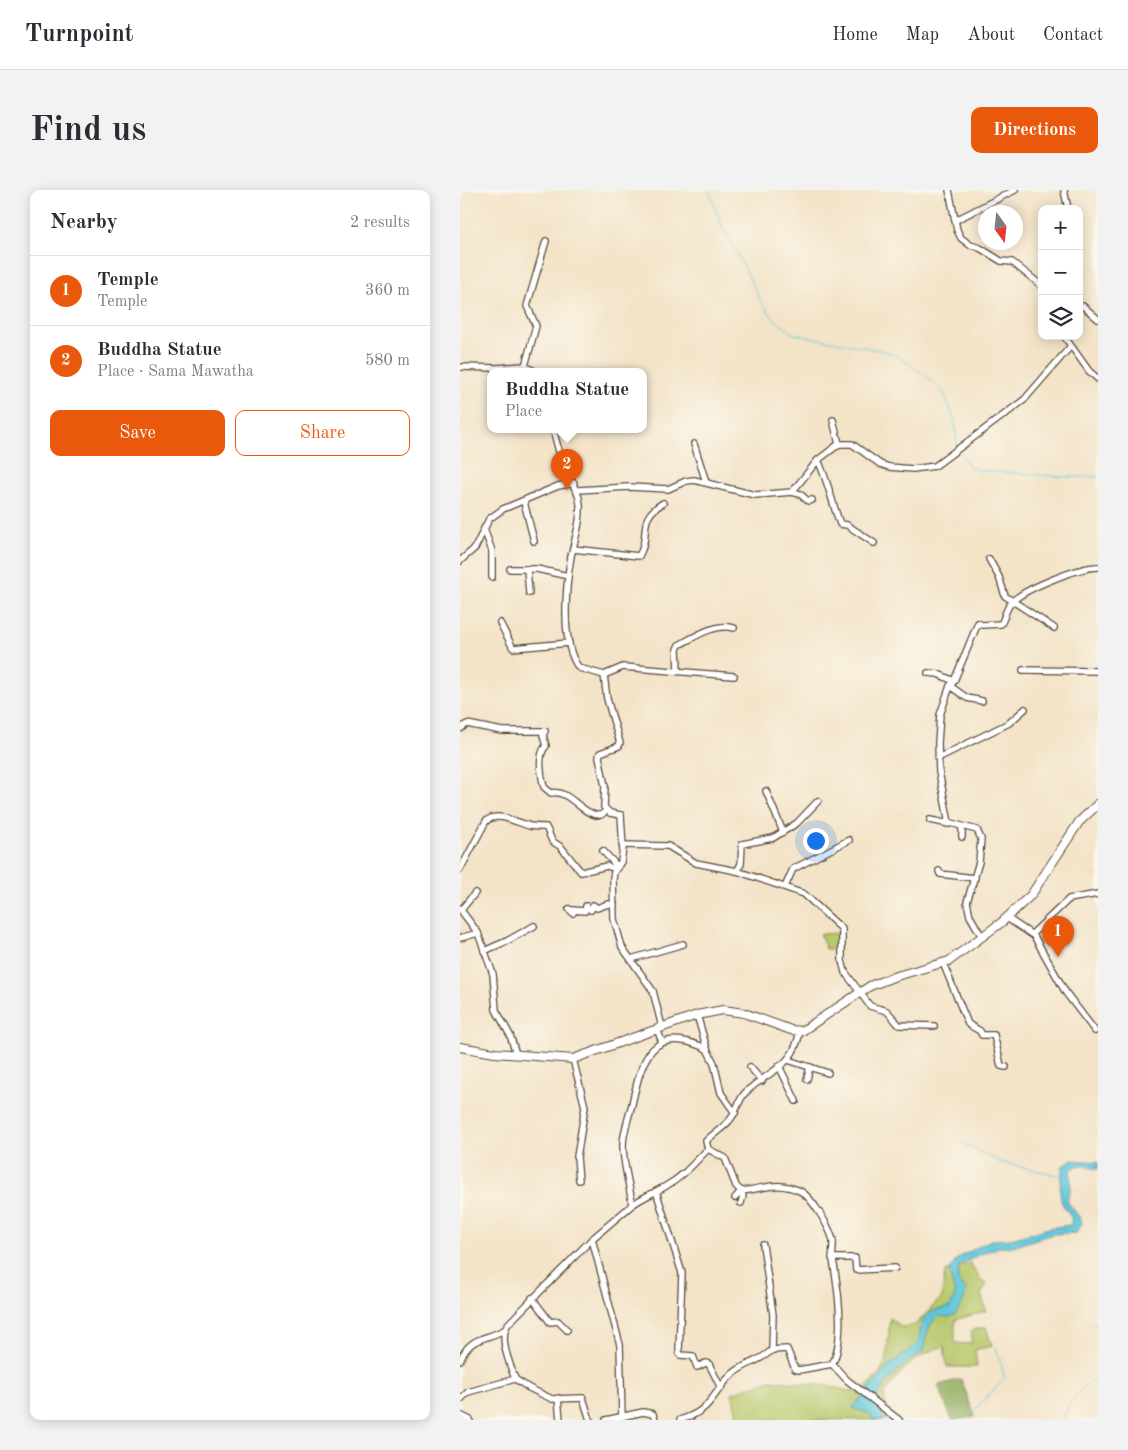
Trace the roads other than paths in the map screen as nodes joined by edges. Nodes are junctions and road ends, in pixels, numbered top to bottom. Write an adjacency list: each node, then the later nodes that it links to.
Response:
1 (950, 190): 5 (street)
2 (1016, 190): 5 (street)
3 (1064, 190): 4 (street)
4 (1067, 205)
5 (956, 220): 7 (street)
6 (546, 241): 13 (street)
7 (1038, 283)
8 (1083, 306): 9 (street)
9 (1098, 318)
10 (1066, 340): 11 (street)
11 (1070, 347): 15 (street); 19 (street)
12 (460, 366): 13 (street)
13 (525, 366): 14 (street)
14 (529, 368)
15 (1098, 379)
16 (833, 420): 19 (street)
17 (554, 433): 22 (street)
18 (694, 444): 21 (street)
19 (839, 444): 20 (street)
20 (818, 460): 24 (street); 30 (street)
21 (706, 482): 23 (street); 24 (street)
22 (574, 483): 23 (street); 26 (street)
23 (578, 490): 31 (street)
24 (792, 492): 25 (street)
25 (812, 500)
26 (524, 502): 28 (street); 29 (street)
27 (663, 503): 31 (street)
28 (484, 529): 33 (street); 38 (street)
29 (534, 541)
30 (874, 542)
31 (573, 549): 37 (street)
32 (990, 559): 40 (street)
33 (460, 561)
34 (1098, 567): 40 (street)
35 (510, 569): 36 (street)
36 (527, 569): 37 (street); 39 (street)
37 (568, 576): 44 (street)
38 (492, 577)
39 (529, 593)
40 (1011, 602): 43 (street); 51 (street)
41 (500, 623): 44 (street)
42 (734, 628): 46 (street)
43 (1054, 628)
44 (569, 643): 49 (street)
45 (1023, 670): 47 (street)
46 (678, 671): 49 (street); 50 (street)
47 (1098, 671)
48 (928, 673): 51 (street)
49 (604, 675): 59 (street)
50 (734, 676)
51 (952, 684): 52 (street); 55 (street)
52 (982, 701)
53 (1025, 709): 55 (street)
54 (460, 729): 59 (street)
55 (938, 758): 61 (street)
56 (766, 791): 63 (street)
57 (818, 801): 63 (street)
58 (1098, 804): 79 (main road)
59 (606, 811): 66 (street)
60 (930, 820): 61 (street)
61 (949, 824): 62 (street)
62 (962, 827): 64 (street); 72 (street)
63 (783, 832): 70 (street)
64 (962, 837)
65 (849, 840): 73 (street)
66 (622, 845): 68 (street); 70 (street)
67 (603, 851): 68 (street)
68 (617, 868): 69 (street); 76 (street)
69 (460, 870)
70 (737, 871): 73 (street)
71 (939, 871): 72 (street)
72 (976, 878): 83 (street)
73 (785, 887): 89 (street)
74 (475, 893): 77 (street)
75 (1098, 894): 82 (street)
76 (614, 905): 78 (street); 87 (street)
77 (460, 909): 81 (street)
78 (569, 909)
79 (1007, 918): 82 (street); 83 (main road)
80 (534, 926): 86 (street)
81 (478, 934): 84 (street); 86 (street)
82 (1032, 934): 94 (street)
83 (982, 937): 88 (main road)
84 (460, 938)
85 (683, 944): 87 (street)
86 (484, 951): 98 (street)
87 (632, 959): 92 (street)
88 (943, 963): 89 (main road); 104 (street)
89 (861, 992): 91 (street); 93 (main road)
90 (697, 1015): 92 (main road); 93 (main road); 97 (street)
91 (934, 1026)
92 (660, 1028): 95 (street); 99 (main road)
93 (800, 1031): 100 (street)
94 (1095, 1031)
95 (662, 1042): 97 (street); 116 (street)
96 (460, 1047): 98 (main road)
97 (707, 1050): 109 (street)
98 (516, 1054): 99 (main road)
99 (574, 1059): 111 (street)
100 (788, 1060): 101 (street); 103 (street)
101 (780, 1066): 107 (street); 108 (street)
102 (750, 1067): 107 (street)
103 (810, 1067): 105 (street); 106 (street)
104 (1006, 1067)
105 (828, 1073)
106 (807, 1079)
107 (762, 1081): 109 (street)
108 (796, 1101)
109 (735, 1113): 110 (street)
110 (708, 1149): 112 (street); 113 (street)
111 (580, 1180)
112 (656, 1191): 116 (street); 128 (street)
113 (741, 1191): 114 (street); 115 (street); 119 (street)
114 (735, 1198)
115 (741, 1203)
116 (632, 1205): 117 (street)
117 (592, 1239): 121 (street); 132 (street)
118 (763, 1245): 124 (street)
119 (832, 1258): 120 (street); 126 (street)
120 (895, 1268)
121 (532, 1298): 122 (street); 123 (street)
122 (504, 1330): 125 (street); 127 (street)
123 (567, 1330)
124 (772, 1350): 126 (street); 128 (street)
125 (460, 1360)
126 (832, 1364): 139 (street)
127 (515, 1379): 129 (street); 130 (street)
128 (721, 1388): 138 (street)
129 (558, 1398): 134 (street); 135 (street)
130 (460, 1400)
131 (460, 1415): 133 (street)
132 (622, 1417): 136 (street); 137 (street)
133 (470, 1420)
134 (560, 1420)
135 (590, 1420)
136 (606, 1420)
137 (655, 1420)
138 (680, 1420)
139 (899, 1420)

